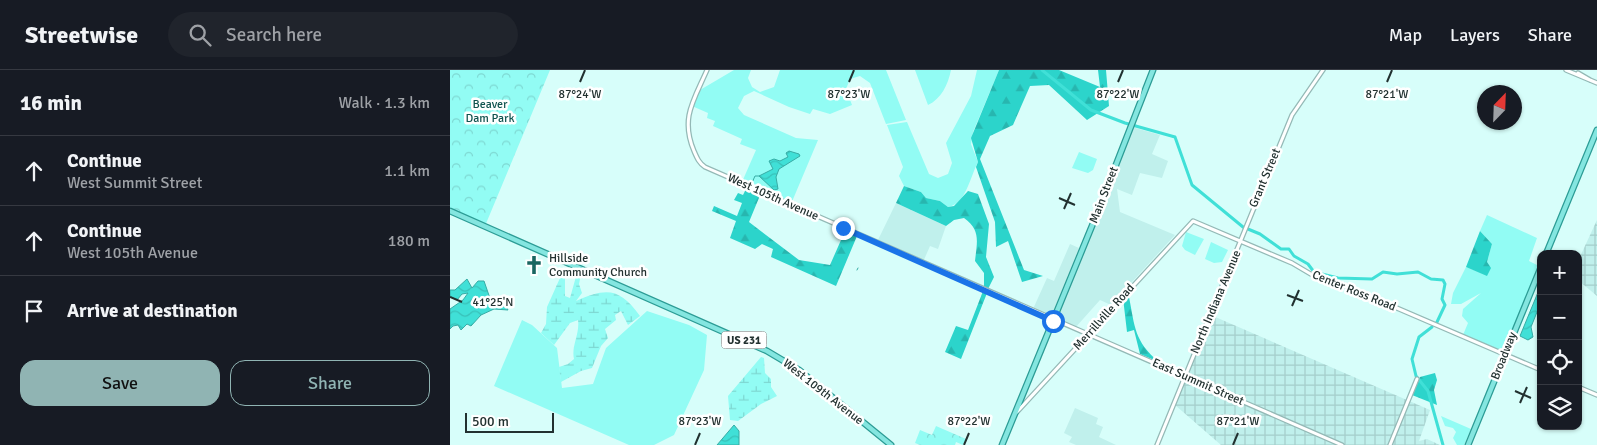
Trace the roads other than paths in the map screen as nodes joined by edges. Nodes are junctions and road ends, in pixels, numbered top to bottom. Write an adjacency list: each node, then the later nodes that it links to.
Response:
1 (707, 70): 16 (street, West 105th Avenue)
2 (1153, 70): 16 (main road, Main Street)
3 (1323, 70): 11 (street, Grant Street)
4 (1566, 70): 6 (street)
5 (1571, 70): 6 (street)
6 (1591, 80): 7 (street)
7 (1597, 83)
8 (1597, 131): 14 (main road)
9 (450, 211): 25 (main road, West 109th Avenue / US 231)
10 (1193, 221): 12 (street, Center Ross Road); 17 (street, Merrillville Road)
11 (1244, 229): 12 (street); 13 (street, Grant Street)
12 (1235, 238): 13 (street, Center Ross Road)
13 (1242, 241): 18 (street, Center Ross Road); 20 (street, North Indiana Avenue)
14 (1548, 250)
15 (1537, 277): 18 (main road, Broadway)
16 (1053, 319): 17 (street, East Summit Street); 24 (main road, Main Street)
17 (1088, 335): 20 (street, East Summit Street); 24 (street, Merrillville Road)
18 (1504, 355): 19 (street, Center Ross Road); 30 (main road, Broadway)
19 (1537, 368)
20 (1185, 376): 27 (street, North Indiana Avenue); 28 (street, East Summit Street)
21 (1417, 379): 29 (street)
22 (1582, 389): 23 (street)
23 (1597, 395)
24 (1015, 414): 26 (main road, Main Street)
25 (891, 445)
26 (1002, 445)
27 (1157, 445)
28 (1342, 445)
29 (1390, 445)
30 (1468, 445)

